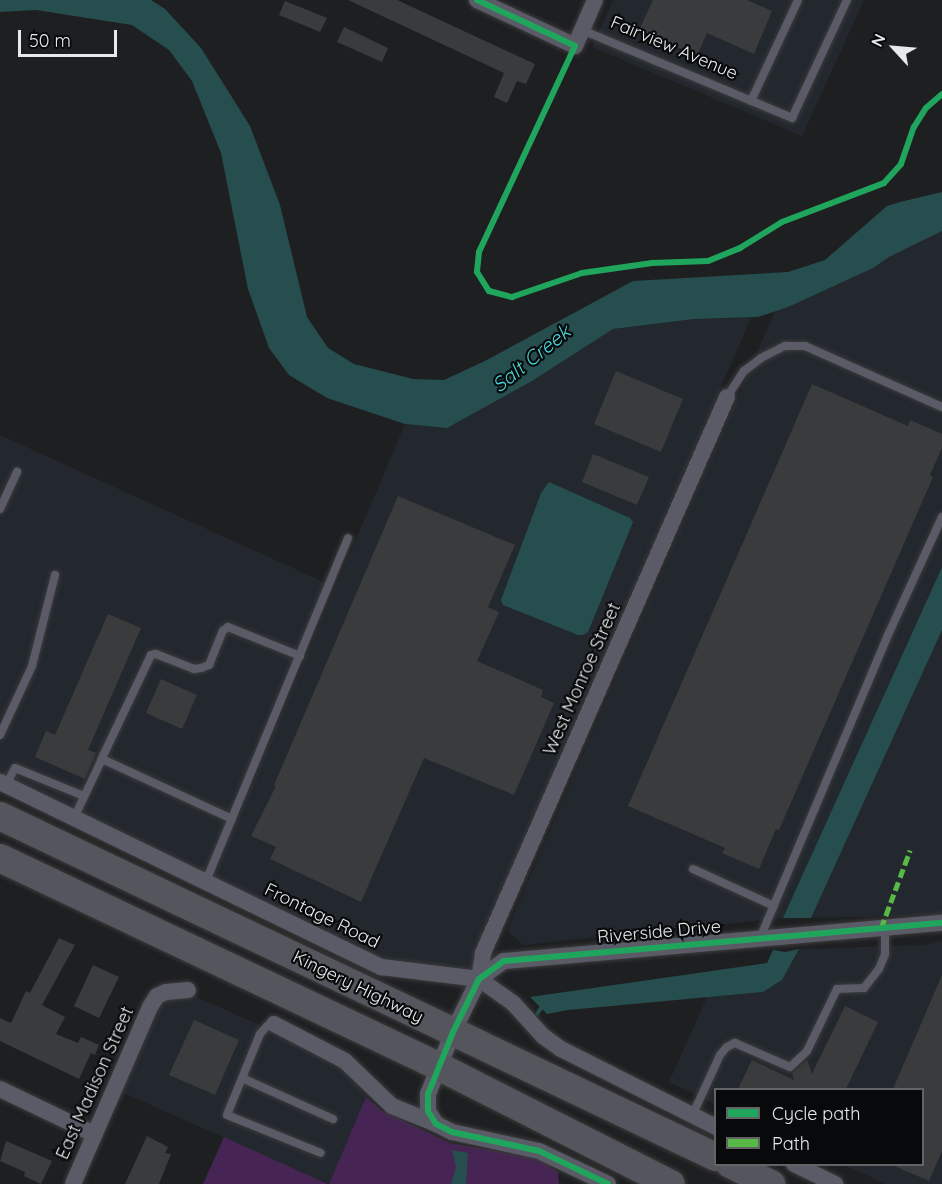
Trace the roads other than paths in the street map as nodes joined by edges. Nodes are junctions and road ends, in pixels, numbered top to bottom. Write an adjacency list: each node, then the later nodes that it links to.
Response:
1 (477, 0): 5 (street)
2 (595, 0): 5 (street)
3 (798, 0): 6 (lane, Fairview Avenue)
4 (847, 0): 6 (lane, Fairview Avenue)
5 (582, 30): 6 (lane, Fairview Avenue)
6 (751, 101)
7 (727, 397): 8 (lane); 29 (street, West Monroe Street)
8 (942, 407)
9 (17, 472): 10 (lane)
10 (0, 509)
11 (942, 517): 25 (lane)
12 (348, 538): 14 (lane)
13 (55, 575): 15 (lane)
14 (300, 656): 16 (lane); 21 (lane)
15 (0, 735)
16 (101, 760): 18 (lane); 21 (lane)
17 (3, 784): 18 (lane); 20 (street, Frontage Road)
18 (84, 796): 20 (lane)
19 (0, 816): 32 (highway, Kingery Highway)
20 (74, 818): 24 (street, Frontage Road)
21 (232, 819): 24 (lane)
22 (0, 858): 33 (highway, Kingery Highway)
23 (693, 869): 25 (lane)
24 (206, 881): 29 (street, Frontage Road)
25 (774, 906): 28 (lane)
26 (942, 923): 27 (street, Riverside Drive)
27 (885, 928): 28 (street, Riverside Drive); 36 (lane)
28 (760, 938): 29 (street, Riverside Drive)
29 (479, 979): 32 (street, Riverside Drive); 36 (street, Frontage Road)
30 (188, 990): 40 (street, East Madison Street)
31 (274, 1024): 34 (lane); 38 (street)
32 (453, 1032): 33 (street, Riverside Drive); 42 (highway, Kingery Highway)
33 (438, 1066): 38 (street); 47 (highway, Kingery Highway)
34 (242, 1078): 37 (lane); 41 (lane)
35 (0, 1089): 40 (street)
36 (692, 1116): 39 (street, Frontage Road)
37 (333, 1119)
38 (436, 1124): 46 (street)
39 (714, 1126)
40 (94, 1134): 45 (street, East Madison Street)
41 (321, 1153)
42 (714, 1157)
43 (734, 1166): 48 (highway)
44 (798, 1166): 49 (street)
45 (73, 1184)
46 (608, 1184)
47 (671, 1184)
48 (771, 1184)
49 (835, 1184)

